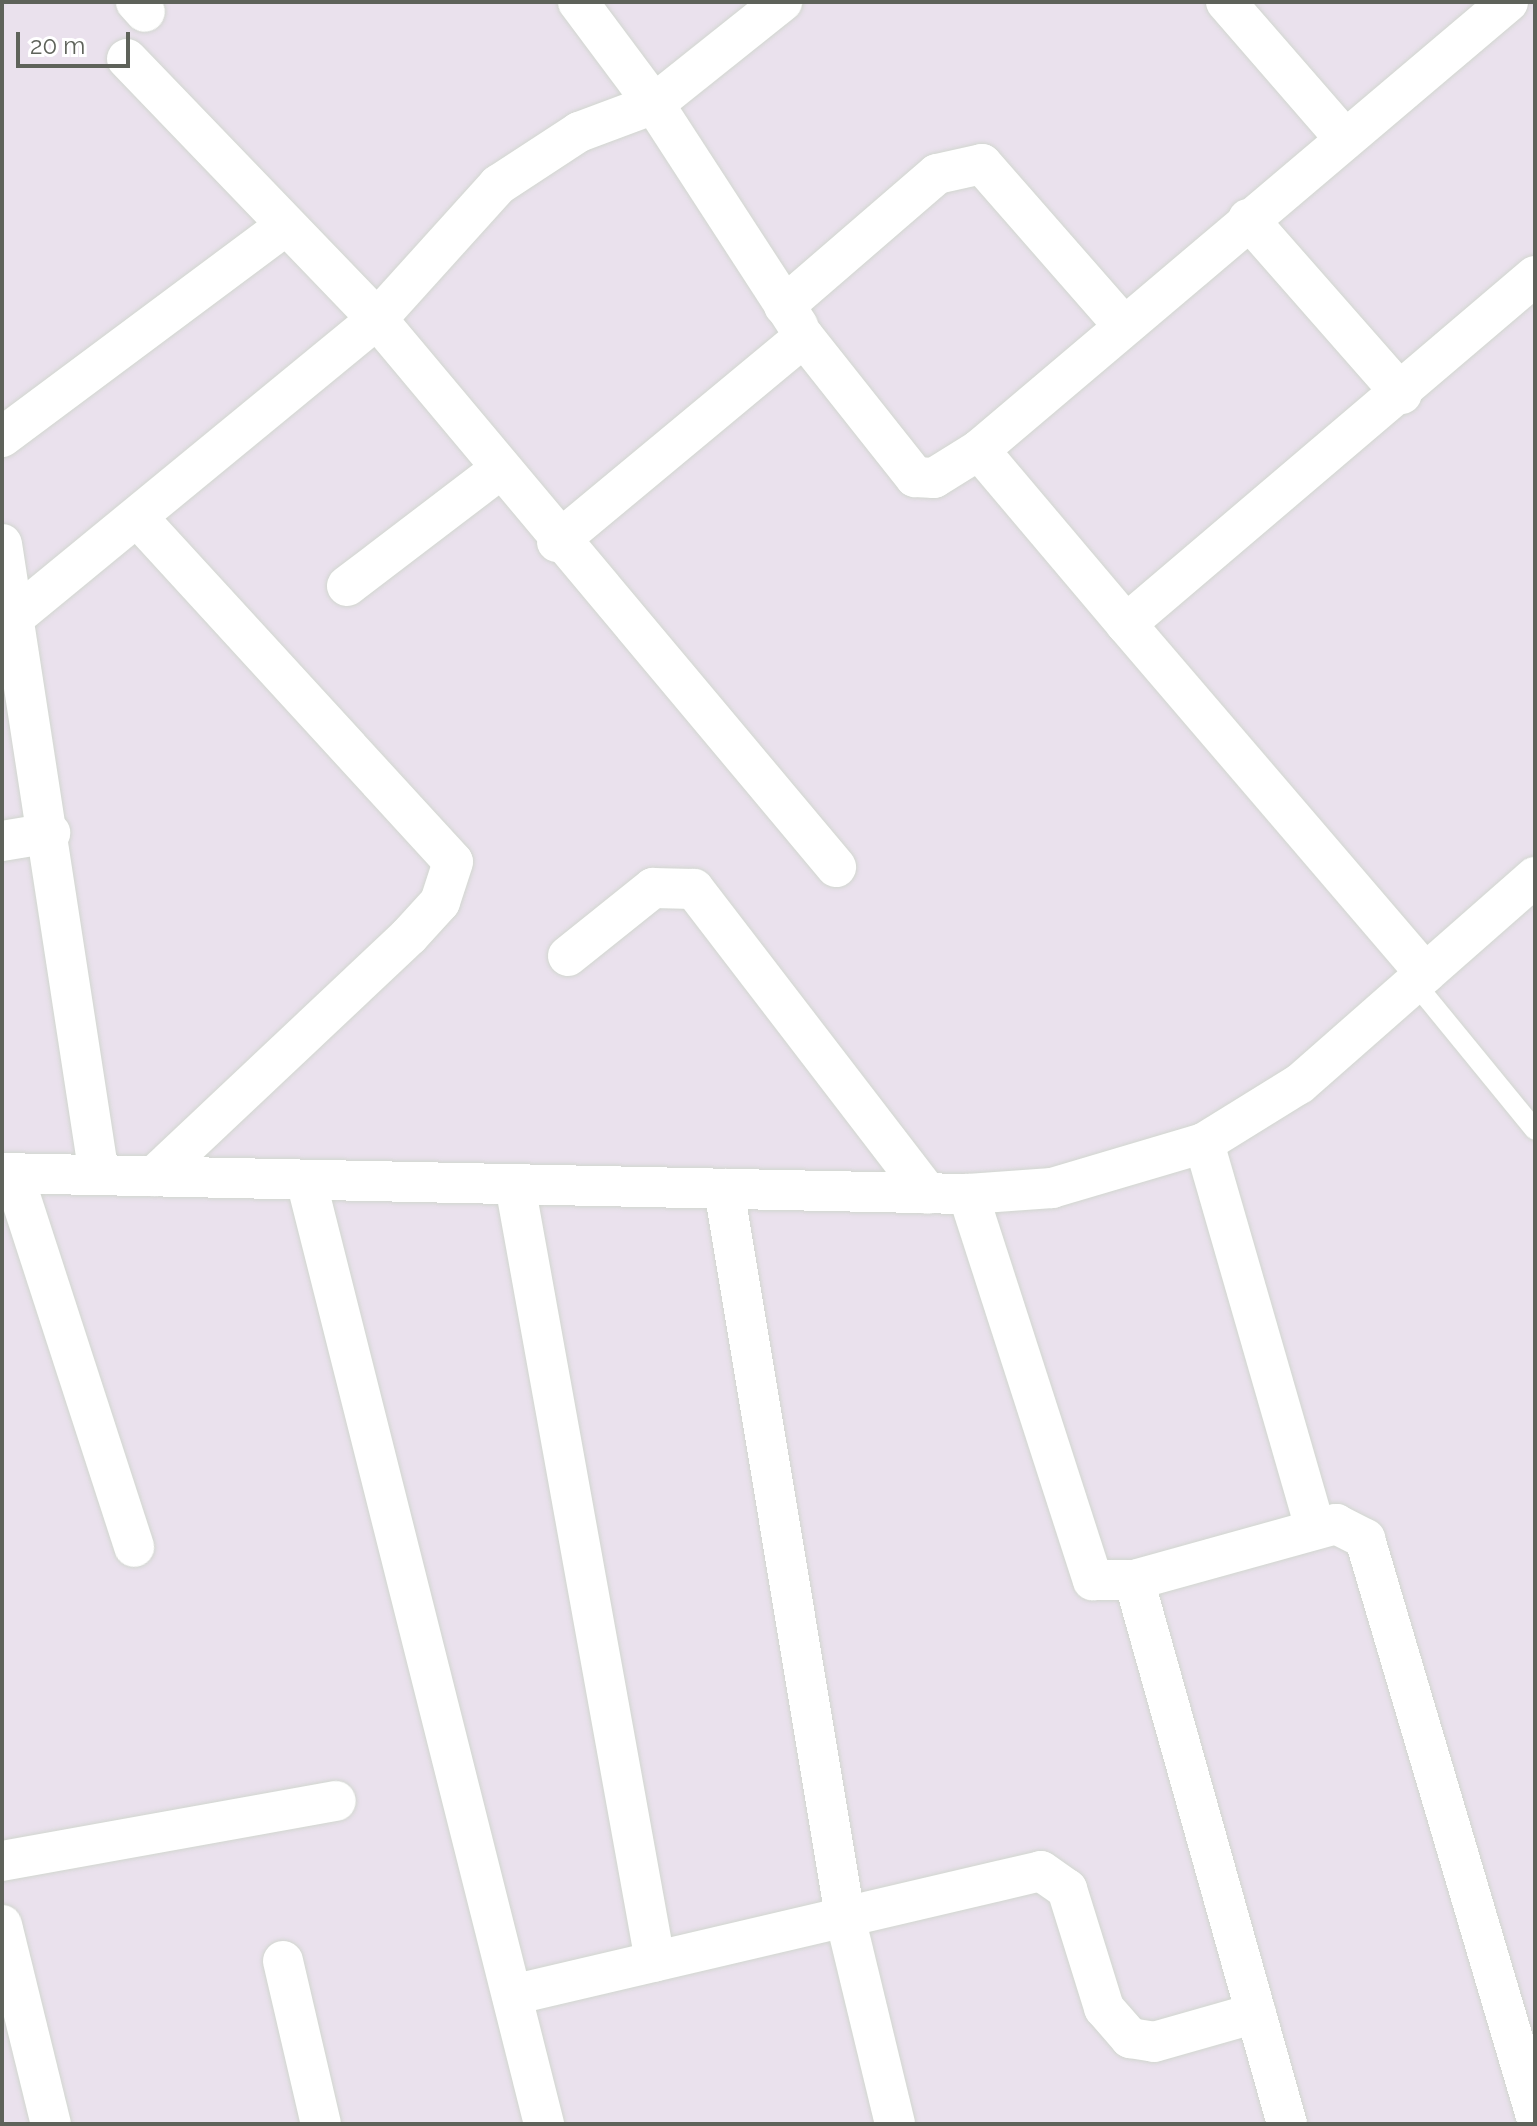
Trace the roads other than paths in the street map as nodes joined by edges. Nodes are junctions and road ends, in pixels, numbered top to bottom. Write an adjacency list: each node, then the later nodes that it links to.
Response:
1 (782, 2): 6 (street)
2 (1226, 2): 7 (street)
3 (1492, 7): 7 (street)
4 (597, 9): 6 (street)
5 (127, 59): 9 (street)
6 (654, 104): 11 (street); 12 (street)
7 (1345, 139): 8 (street)
8 (1248, 219): 13 (street); 14 (street)
9 (286, 225): 11 (street); 15 (street)
10 (1535, 276): 14 (street)
11 (377, 319): 17 (street); 18 (street)
12 (794, 322): 13 (street); 16 (street); 19 (street)
13 (1122, 324): 16 (street)
14 (1402, 394): 22 (street)
15 (2, 437)
16 (979, 450): 22 (street)
17 (499, 470): 19 (street); 21 (street)
18 (138, 518): 20 (street); 33 (street)
19 (557, 542): 25 (street)
20 (8, 580): 23 (street)
21 (347, 586)
22 (1126, 624): 28 (street)
23 (50, 833): 24 (street); 32 (street)
24 (2, 841)
25 (836, 867)
26 (1535, 877): 28 (street)
27 (568, 956): 37 (street)
28 (1419, 978): 29 (lane); 30 (street)
29 (1535, 1130)
30 (1204, 1143): 38 (street); 39 (street)
31 (8, 1174): 32 (street); 40 (street)
32 (99, 1175): 33 (street)
33 (154, 1176): 34 (street)
34 (306, 1180): 35 (street); 48 (street)
35 (515, 1185): 36 (street); 47 (street)
36 (724, 1189): 37 (street); 44 (street)
37 (928, 1194): 38 (street)
38 (968, 1194): 41 (street)
39 (1315, 1528): 41 (street); 51 (street)
40 (134, 1547)
41 (1134, 1580): 49 (street)
42 (336, 1801): 43 (street)
43 (2, 1861)
44 (849, 1915): 47 (street); 49 (street); 55 (street)
45 (2, 1925): 50 (street)
46 (283, 1961): 53 (street)
47 (655, 1961): 48 (street)
48 (512, 1995): 54 (street)
49 (1256, 2013): 56 (street)
50 (18, 2059): 52 (street)
51 (1535, 2113)
52 (51, 2124)
53 (321, 2124)
54 (544, 2124)
55 (895, 2124)
56 (1287, 2124)

